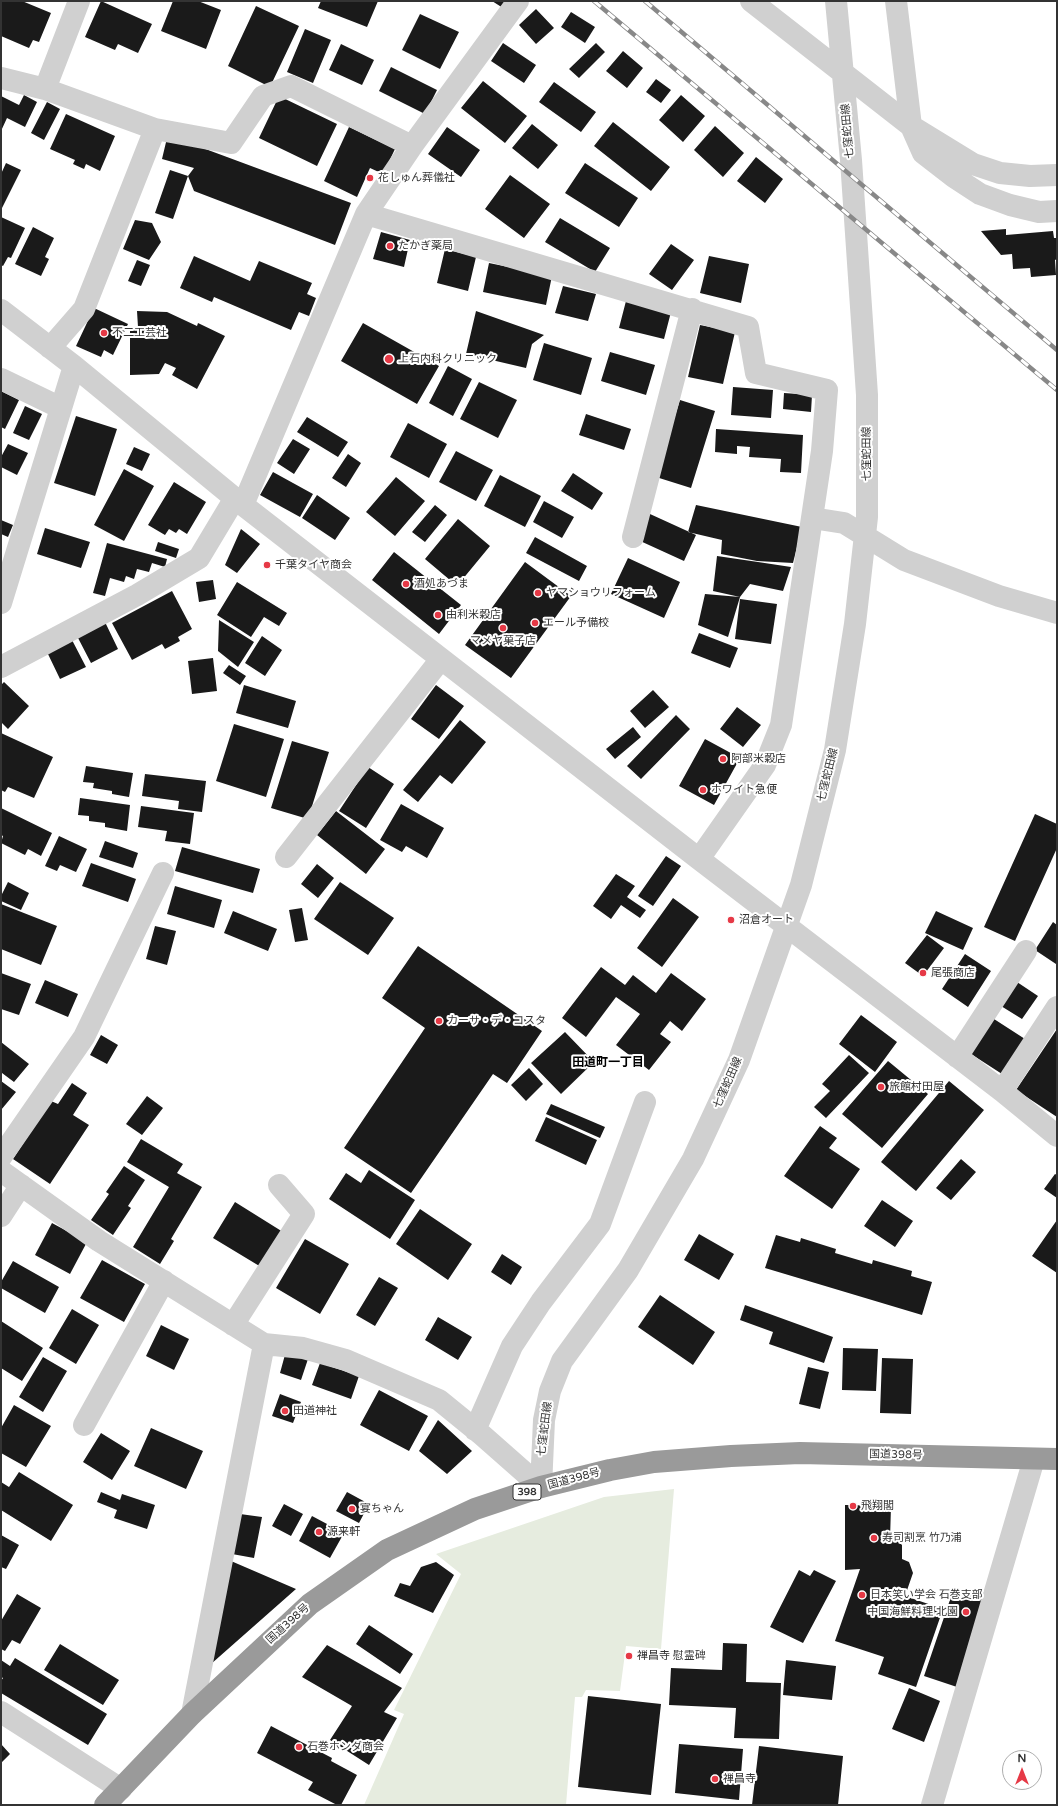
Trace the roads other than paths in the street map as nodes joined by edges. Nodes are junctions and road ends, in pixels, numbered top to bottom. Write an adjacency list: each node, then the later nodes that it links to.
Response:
1 (79, 1): 7 (street)
2 (518, 1): 10 (street)
3 (836, 1): 48 (street, 七窪蛇田線)
4 (896, 1): 8 (street)
5 (754, 3): 8 (street)
6 (1, 78): 7 (street)
7 (45, 89): 9 (street)
8 (911, 126): 11 (street); 12 (street)
9 (155, 129): 10 (street); 16 (street)
10 (412, 146): 13 (street)
11 (1057, 175)
12 (1057, 211)
13 (366, 214): 14 (street); 20 (street)
14 (692, 309): 21 (street); 22 (street)
15 (1, 310): 16 (street)
16 (50, 348): 17 (street)
17 (74, 366): 19 (street); 20 (street)
18 (1, 378): 19 (street)
19 (61, 408): 23 (street)
20 (239, 501): 25 (street); 26 (street)
21 (812, 518): 24 (street); 28 (street)
22 (633, 537)
23 (1, 603)
24 (1057, 613)
25 (441, 659): 27 (street); 28 (street)
26 (1, 666)
27 (286, 857)
28 (698, 859): 32 (street)
29 (163, 873): 36 (street)
30 (1026, 951): 32 (street)
31 (1057, 1007): 33 (street)
32 (957, 1057): 33 (street)
33 (1002, 1091): 35 (street)
34 (645, 1102): 45 (street)
35 (1057, 1136)
36 (1, 1157)
37 (1, 1171): 38 (street)
38 (20, 1185): 40 (street); 41 (street)
39 (279, 1185): 42 (street)
40 (1, 1216)
41 (164, 1281): 42 (street); 44 (street)
42 (233, 1325): 43 (street)
43 (264, 1344): 45 (street); 50 (street)
44 (84, 1425)
45 (475, 1430): 48 (street)
46 (1034, 1459): 47 (highway, 国道398号 / 398); 48 (highway, 国道398号 / 398); 53 (street)
47 (1057, 1459)
48 (541, 1487): 50 (highway, 国道398号 / 398)
49 (1, 1712): 51 (street)
50 (192, 1714): 51 (highway, 国道398号 / 398)
51 (121, 1789): 52 (highway, 国道398号 / 398)
52 (105, 1805)
53 (932, 1805)

